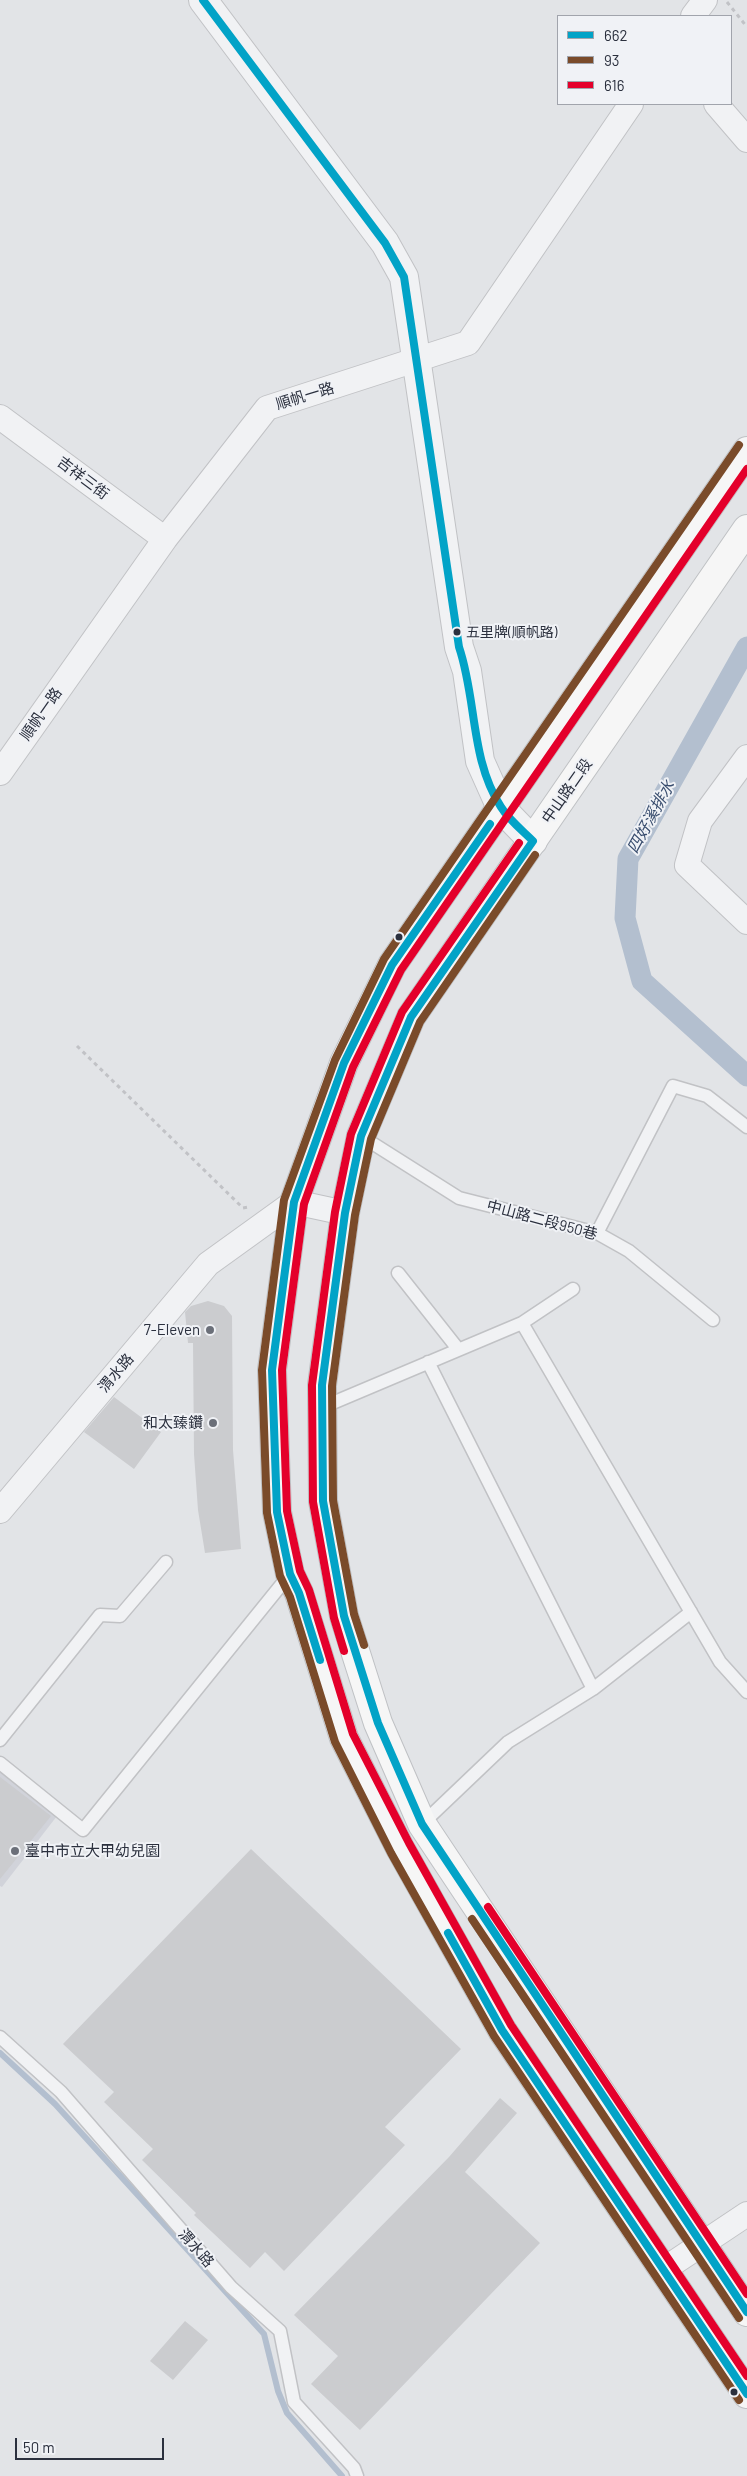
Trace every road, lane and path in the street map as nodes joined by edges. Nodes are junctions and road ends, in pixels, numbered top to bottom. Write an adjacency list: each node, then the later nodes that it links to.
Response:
1 (204, 0): 9 (street)
2 (706, 0): 4 (street)
3 (725, 0): 5 (path)
4 (694, 15)
5 (747, 27)
6 (630, 105): 9 (street, 順帆一路)
7 (717, 105): 8 (street)
8 (747, 140)
9 (418, 360): 13 (street, 順帆一路); 16 (street)
10 (0, 416): 13 (street, 吉祥三街)
11 (747, 451): 16 (main road)
12 (747, 529): 17 (main road, 中山路二段)
13 (165, 539): 15 (street, 順帆一路)
14 (744, 769): 18 (street)
15 (0, 773)
16 (502, 808): 17 (street); 22 (main road)
17 (533, 841): 21 (main road, 中山路二段)
18 (747, 922)
19 (77, 1046): 23 (path)
20 (747, 1127): 25 (lane)
21 (361, 1136): 24 (main road, 中山路二段); 25 (lane, 中山路二段950巷)
22 (294, 1202): 24 (street); 33 (street, 渭水路); 35 (main road)
23 (252, 1207)
24 (345, 1213): 32 (main road, 中山路二段)
25 (597, 1233): 28 (lane, 中山路二段950巷)
26 (398, 1273): 30 (lane)
27 (573, 1289): 29 (lane)
28 (713, 1320)
29 (522, 1323): 30 (lane); 36 (lane)
30 (458, 1349): 31 (lane)
31 (428, 1362): 32 (lane); 37 (lane)
32 (323, 1407): 41 (main road, 中山路二段)
33 (0, 1512)
34 (166, 1562): 39 (lane)
35 (290, 1574): 40 (lane); 45 (main road)
36 (691, 1612): 37 (lane); 38 (lane)
37 (593, 1689): 41 (lane)
38 (747, 1692)
39 (0, 1740)
40 (0, 1763)
41 (422, 1824): 44 (main road, 中山路二段)
42 (0, 2037): 48 (lane, 渭水路)
43 (747, 2214): 44 (street)
44 (700, 2245): 45 (street); 46 (main road, 中山路二段)
45 (663, 2270): 47 (main road)
46 (747, 2312)
47 (747, 2394)
48 (357, 2476)

